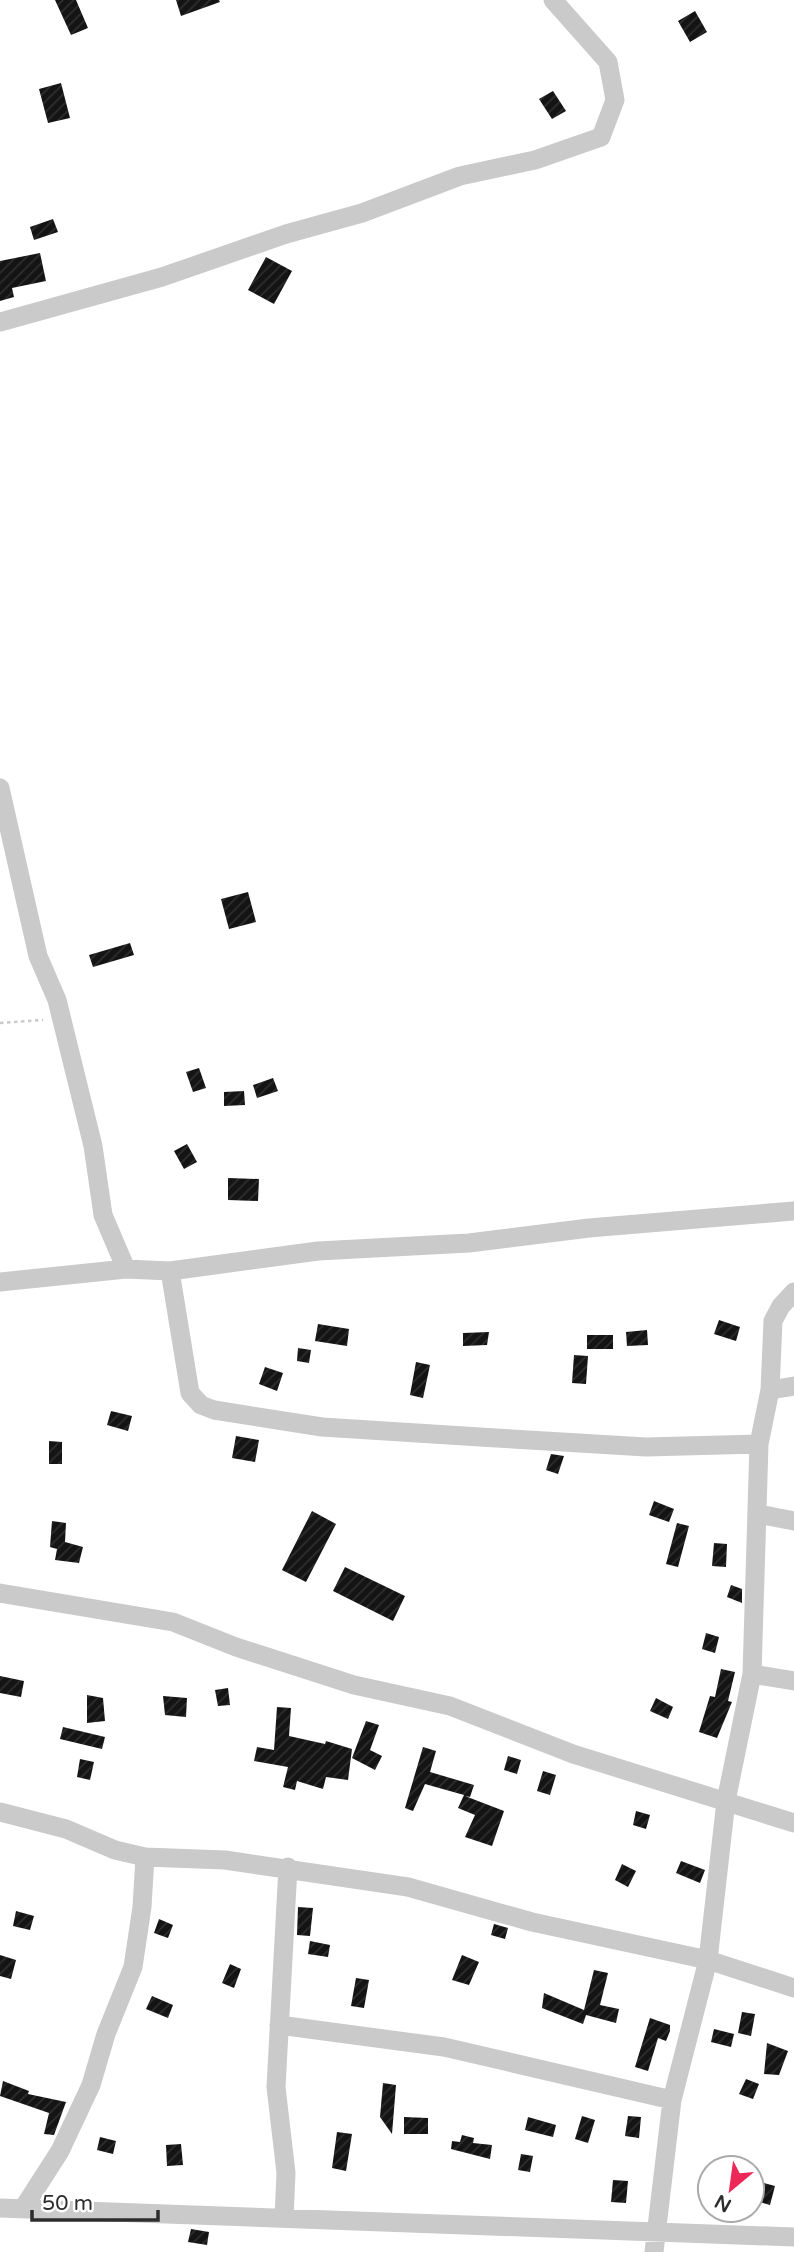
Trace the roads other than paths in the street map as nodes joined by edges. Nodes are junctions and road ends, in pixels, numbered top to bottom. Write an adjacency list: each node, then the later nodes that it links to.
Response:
1 (552, 0): 2 (street)
2 (0, 322)
3 (0, 788): 5 (street)
4 (794, 1212): 6 (street)
5 (127, 1269): 6 (street); 7 (street)
6 (170, 1271): 11 (street)
7 (0, 1282)
8 (794, 1292): 10 (street)
9 (794, 1386): 10 (street)
10 (769, 1390): 11 (street)
11 (759, 1444): 12 (street)
12 (758, 1514): 13 (street); 15 (street)
13 (794, 1521)
14 (0, 1593): 17 (street)
15 (752, 1674): 16 (street); 17 (street)
16 (794, 1681)
17 (726, 1801): 19 (street); 22 (street)
18 (0, 1812): 20 (street)
19 (794, 1823)
20 (145, 1857): 21 (street); 26 (street)
21 (288, 1867): 22 (street); 24 (street)
22 (708, 1960): 23 (street); 25 (street)
23 (794, 1988)
24 (279, 2025): 25 (street); 28 (street)
25 (672, 2100): 29 (street)
26 (24, 2207): 27 (street); 28 (street)
27 (0, 2208)
28 (285, 2218): 29 (street)
29 (656, 2230): 30 (street); 31 (street)
30 (794, 2237)
31 (654, 2252)

